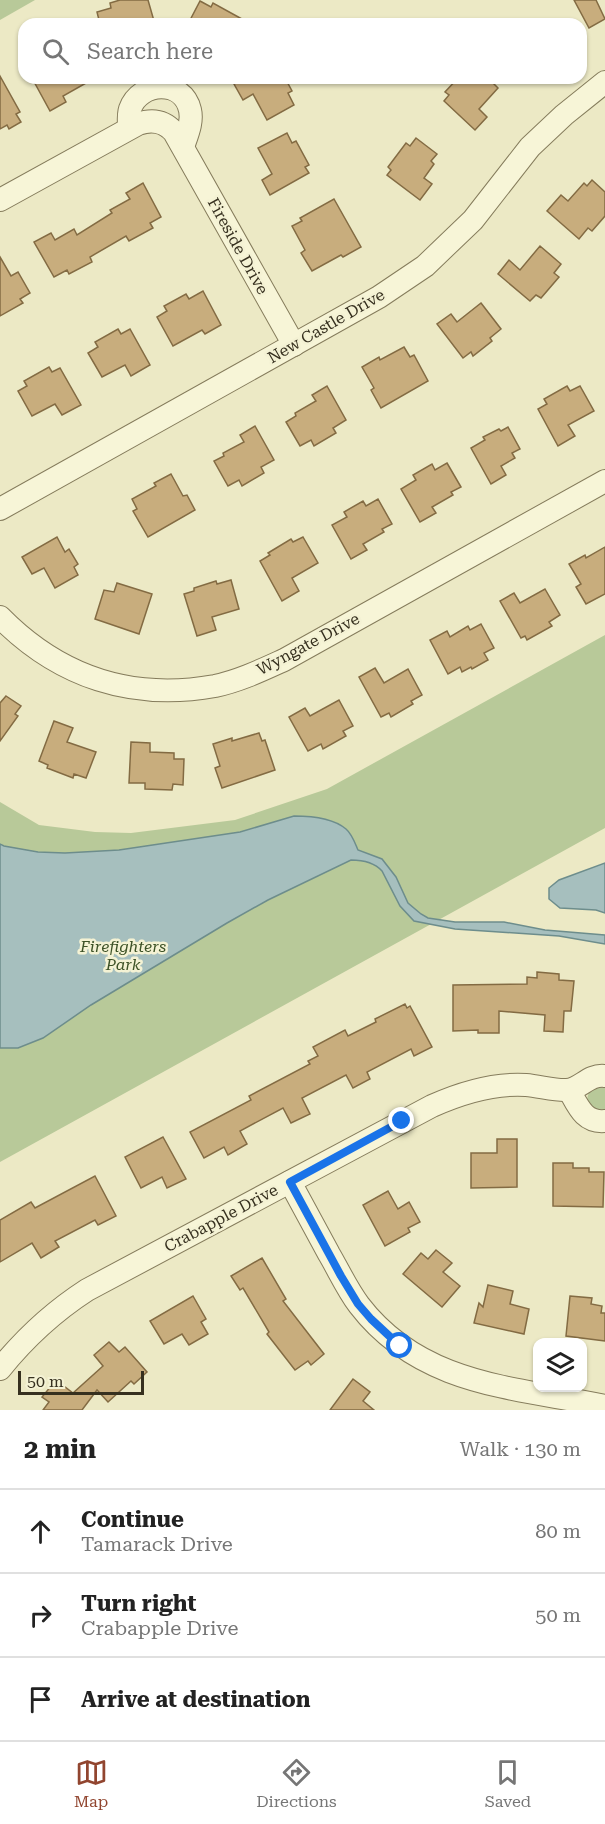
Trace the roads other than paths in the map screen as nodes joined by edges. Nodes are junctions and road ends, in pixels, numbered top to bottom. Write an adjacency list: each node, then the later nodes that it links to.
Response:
1 (605, 82): 5 (street, New Castle Drive)
2 (129, 128): 3 (street, Fireside Drive); 3 (street); 4 (street, Fireside Drive)
3 (183, 147): 5 (street, Fireside Drive)
4 (0, 200)
5 (294, 345): 7 (street, New Castle Drive)
6 (605, 481): 8 (street, Wyngate Drive)
7 (0, 509)
8 (0, 617)
9 (605, 1076): 10 (street)
10 (569, 1090): 11 (street); 12 (street, Crabapple Drive)
11 (605, 1121)
12 (290, 1182): 13 (street, Crabapple Drive); 14 (street)
13 (0, 1369)
14 (605, 1406)

